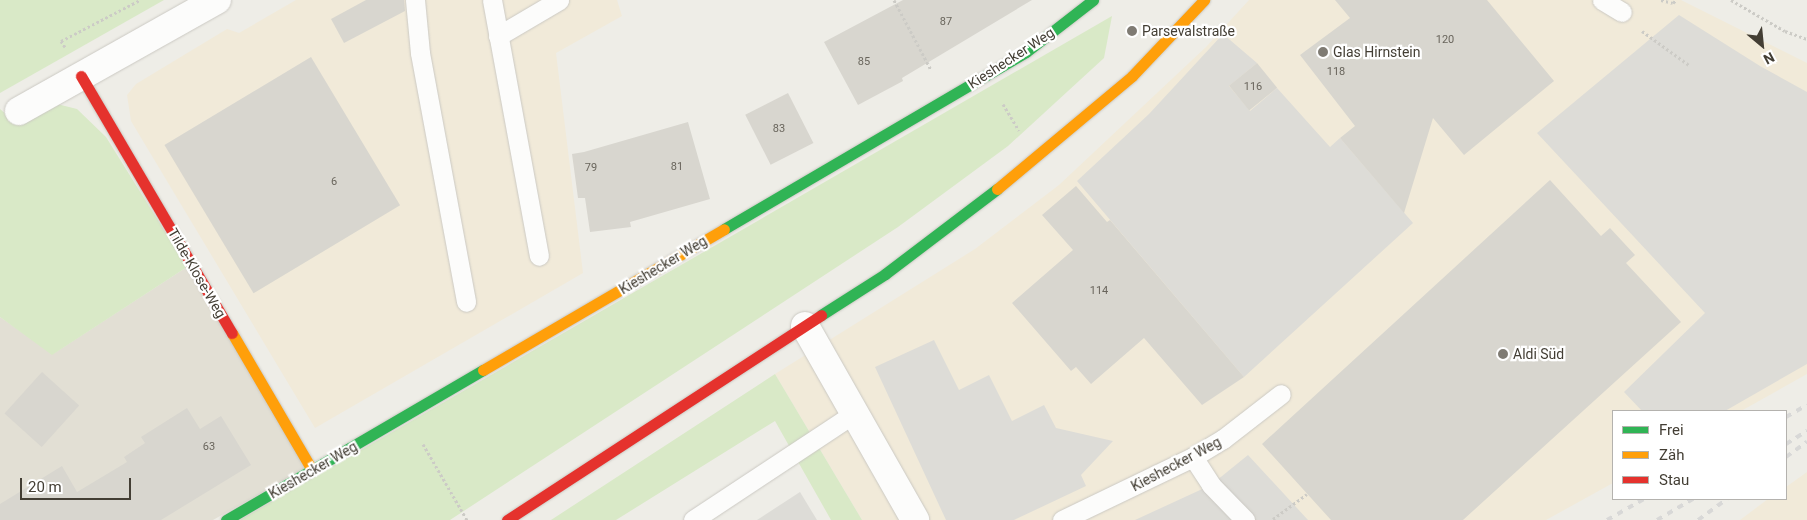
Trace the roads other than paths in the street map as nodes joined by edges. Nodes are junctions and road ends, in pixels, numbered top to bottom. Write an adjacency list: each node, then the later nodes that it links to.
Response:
1 (217, 0): 10 (street)
2 (414, 0): 13 (lane)
3 (492, 0): 9 (lane)
4 (559, 0): 9 (lane)
5 (1092, 0): 18 (street, Kieshecker Weg)
6 (1204, 0): 14 (street)
7 (1602, 0): 8 (lane)
8 (1622, 12)
9 (498, 36): 12 (lane)
10 (81, 76): 11 (street); 18 (street, Tilde-Klose-Weg)
11 (19, 111)
12 (539, 256)
13 (466, 302)
14 (805, 326): 16 (street); 20 (street)
15 (1281, 394): 17 (lane, Kieshecker Weg)
16 (856, 412): 21 (lane); 22 (street)
17 (1193, 457): 23 (lane, Kieshecker Weg); 24 (lane)
18 (312, 470): 19 (street, Kieshecker Weg)
19 (226, 520)
20 (507, 520)
21 (693, 520)
22 (915, 520)
23 (1062, 520)
24 (1245, 520)

